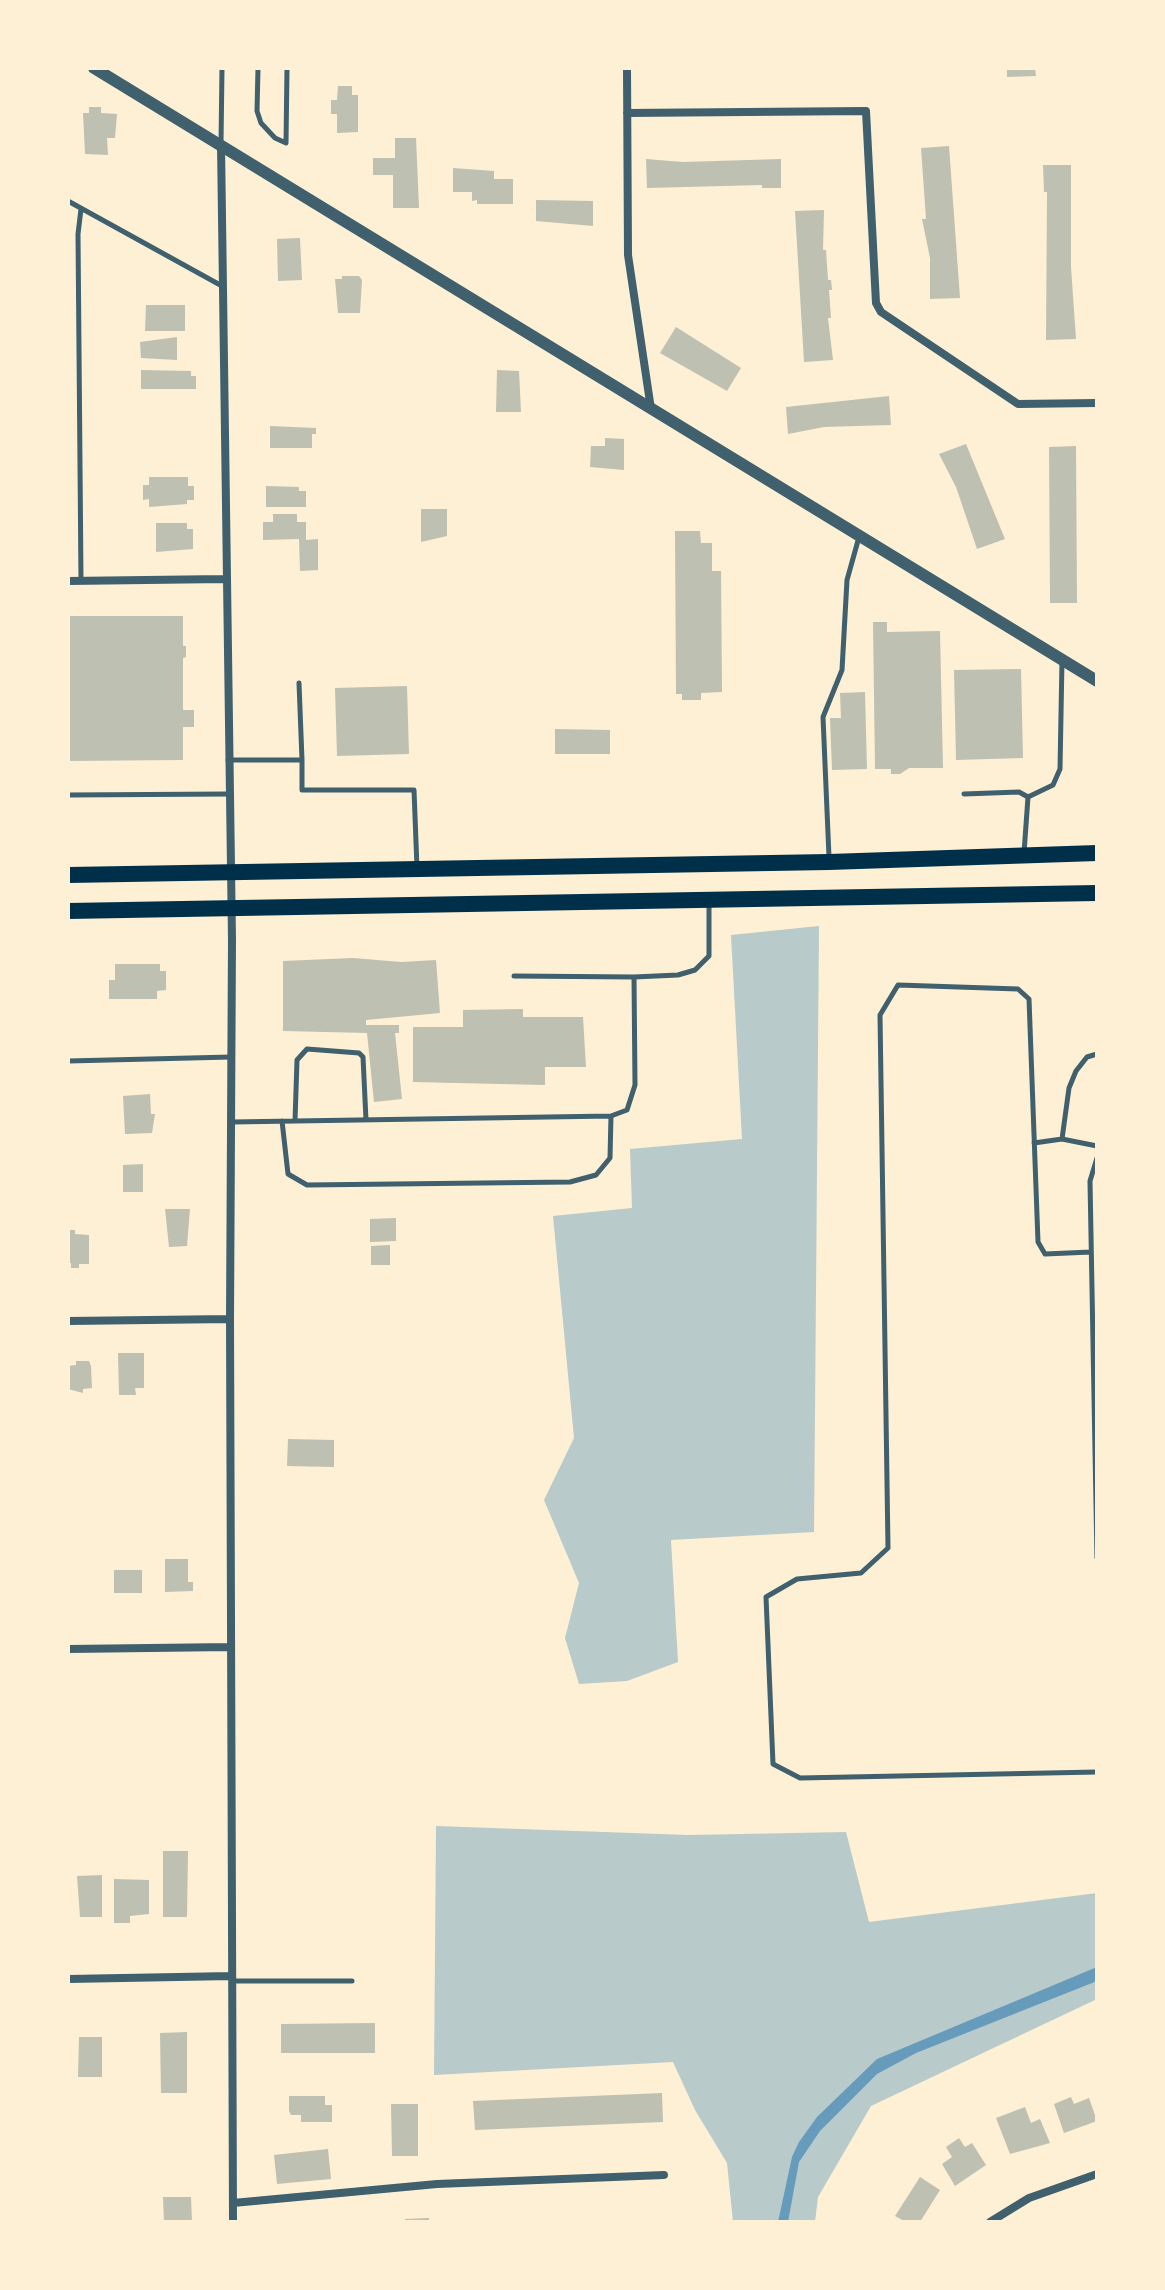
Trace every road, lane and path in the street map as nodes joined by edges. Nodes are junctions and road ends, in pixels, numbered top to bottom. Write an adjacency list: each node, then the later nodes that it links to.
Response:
1 (94, 68): 7 (street)
2 (222, 68): 7 (lane)
3 (258, 68): 4 (lane)
4 (287, 68)
5 (627, 68): 6 (street)
6 (627, 113): 11 (street); 12 (street)
7 (221, 145): 10 (street); 12 (street)
8 (68, 201): 9 (lane)
9 (81, 209): 10 (lane); 15 (lane)
10 (222, 286): 14 (street)
11 (1097, 403)
12 (651, 409): 13 (street)
13 (860, 536): 17 (street); 28 (lane)
14 (224, 579): 15 (street); 20 (street)
15 (81, 580): 16 (street)
16 (68, 581)
17 (1062, 660): 18 (street); 25 (lane)
18 (1097, 681)
19 (299, 683): 21 (lane)
20 (227, 760): 21 (lane); 22 (street)
21 (302, 760): 29 (lane)
22 (228, 794): 24 (lane); 30 (street)
23 (964, 794): 25 (lane)
24 (68, 795)
25 (1028, 797): 27 (lane)
26 (1097, 853): 27 (main road)
27 (1024, 854): 28 (main road)
28 (829, 862): 29 (main road)
29 (417, 869): 30 (main road)
30 (229, 872): 31 (main road); 34 (street)
31 (68, 875)
32 (1097, 893): 33 (main road)
33 (709, 900): 34 (main road); 37 (lane)
34 (230, 908): 35 (main road); 39 (street)
35 (68, 911)
36 (514, 976): 37 (lane)
37 (634, 977): 41 (lane)
38 (1097, 1054): 46 (lane)
39 (232, 1057): 40 (lane); 45 (street)
40 (68, 1061)
41 (611, 1116): 42 (lane); 43 (lane)
42 (366, 1120): 44 (lane); 44 (lane)
43 (282, 1121): 44 (lane); 45 (lane)
44 (295, 1121)
45 (231, 1122): 51 (street)
46 (1062, 1139): 47 (lane); 48 (lane)
47 (1034, 1143): 50 (lane); 56 (lane)
48 (1097, 1146)
49 (1097, 1158): 50 (lane)
50 (1091, 1252): 53 (lane)
51 (230, 1319): 52 (street); 54 (street)
52 (68, 1321)
53 (1097, 1558)
54 (231, 1647): 55 (street); 57 (street)
55 (68, 1649)
56 (1097, 1772)
57 (232, 1978): 58 (street); 59 (lane); 62 (street)
58 (68, 1979)
59 (352, 1981)
60 (1097, 2174): 64 (street)
61 (664, 2175): 62 (street)
62 (233, 2203): 63 (street)
63 (233, 2222)
64 (990, 2222)

